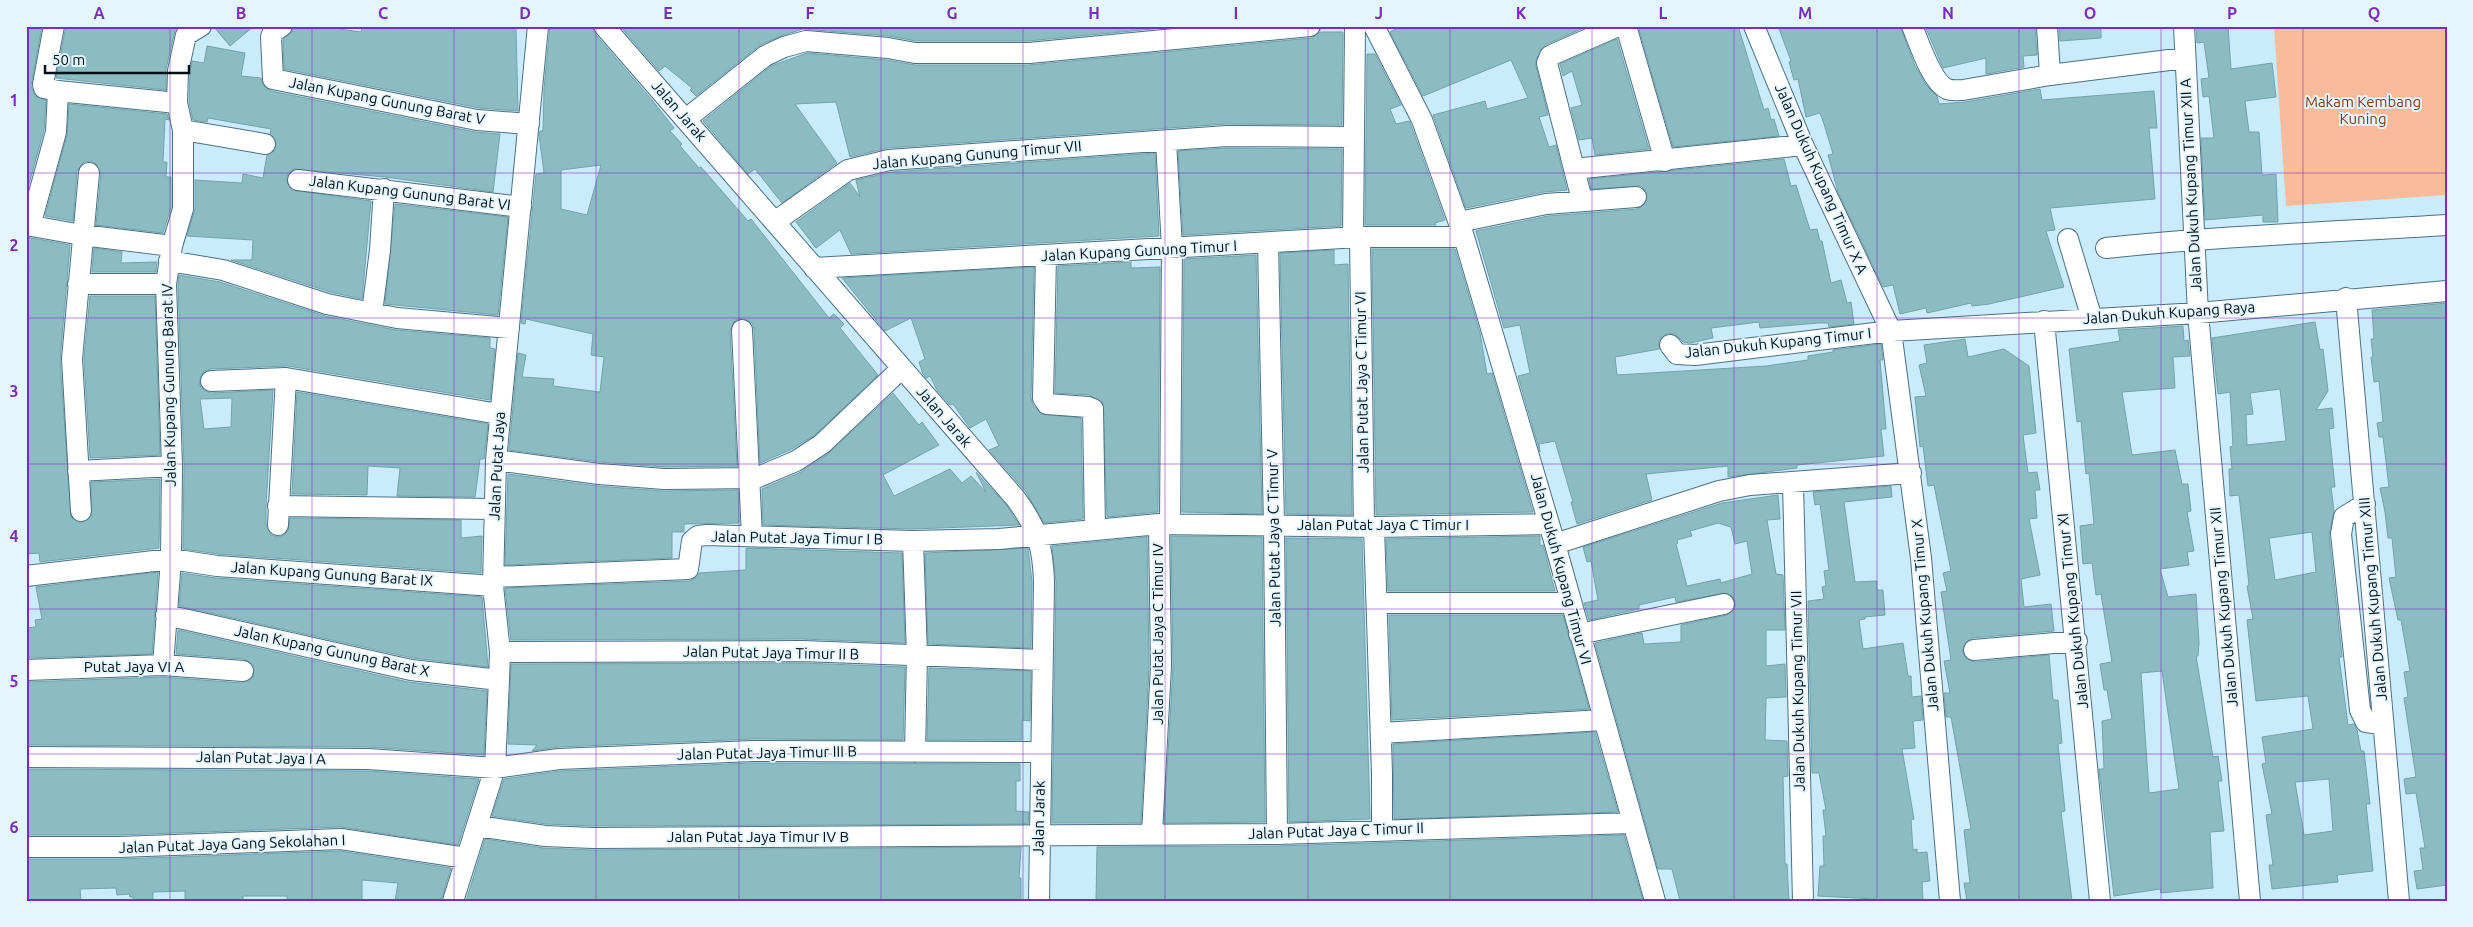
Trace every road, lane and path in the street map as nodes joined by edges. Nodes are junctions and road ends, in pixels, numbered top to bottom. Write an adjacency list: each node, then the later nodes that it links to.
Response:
1 (54, 26): 17 (street)
2 (282, 26): 20 (street, Jalan Kupang Gunung Barat V)
3 (604, 26): 19 (street, Jalan Jarak)
4 (1310, 26): 19 (street)
5 (1355, 26): 22 (street, Jalan Putat Jaya C Timur VI)
6 (1374, 26): 37 (street, Jalan Dukuh Kupang Timur VI)
7 (1618, 26): 27 (street)
8 (1626, 26): 26 (street)
9 (1754, 26): 25 (street, Jalan Dukuh Kupang Timur X A)
10 (1912, 26): 16 (street, Jalan Dukuh Kupang Timur XII A)
11 (2047, 26): 16 (street)
12 (2184, 26): 15 (street, Jalan Dukuh Kupang Timur XII A)
13 (532, 28): 20 (street, Jalan Putat Jaya)
14 (191, 29): 18 (street, Jalan Kupang Gunung Barat IV)
15 (2185, 58): 16 (street, Jalan Dukuh Kupang Timur XII A); 41 (street, Jalan Dukuh Kupang Timur XII A)
16 (2050, 75)
17 (58, 91): 18 (street); 36 (street)
18 (177, 103): 21 (street, Jalan Kupang Gunung Barat IV)
19 (686, 119): 34 (street, Jalan Jarak)
20 (529, 124): 33 (street, Jalan Putat Jaya)
21 (183, 130): 24 (street); 45 (street, Jalan Kupang Gunung Barat IV)
22 (1354, 137): 23 (street, Jalan Kupang Gunung Timur VII); 39 (street, Jalan Putat Jaya C Timur VI)
23 (1166, 141): 34 (street, Jalan Kupang Gunung Timur VII); 43 (street)
24 (265, 144)
25 (1803, 145): 26 (street); 58 (street, Jalan Dukuh Kupang Timur X A)
26 (1665, 161): 27 (street)
27 (1574, 169): 32 (street)
28 (89, 173): 38 (street)
29 (298, 180): 30 (street, Jalan Kupang Gunung Barat VI)
30 (384, 189): 33 (street, Jalan Kupang Gunung Barat VI); 52 (street)
31 (1636, 197): 32 (street, Jalan Kupang Gunung Timur I)
32 (1582, 200): 37 (street, Jalan Kupang Gunung Timur I)
33 (521, 207): 56 (street, Jalan Putat Jaya)
34 (776, 221): 47 (street, Jalan Jarak)
35 (2447, 224): 41 (street)
36 (28, 225): 38 (street)
37 (1462, 230): 39 (street, Jalan Kupang Gunung Timur I); 74 (street, Jalan Dukuh Kupang Timur VI)
38 (82, 235): 45 (street); 48 (street)
39 (1356, 237): 42 (street, Jalan Kupang Gunung Timur I); 76 (street, Jalan Putat Jaya C Timur VI)
40 (2068, 239): 54 (street)
41 (2193, 239): 44 (street); 53 (street, Jalan Dukuh Kupang Timur XII A)
42 (1268, 243): 43 (street, Jalan Kupang Gunung Timur I); 75 (street, Jalan Putat Jaya C Timur V)
43 (1172, 248): 46 (street, Jalan Kupang Gunung Timur I); 73 (street, Jalan Putat Jaya C Timur IV)
44 (2106, 248)
45 (171, 254): 49 (street, Jalan Kupang Gunung Barat IV); 52 (street)
46 (1046, 256): 47 (street, Jalan Kupang Gunung Timur I); 77 (street)
47 (814, 268): 60 (street, Jalan Jarak)
48 (78, 284): 49 (street); 66 (street)
49 (166, 284): 65 (street, Jalan Kupang Gunung Barat IV)
50 (2447, 291): 51 (street, Jalan Dukuh Kupang Raya)
51 (2346, 298): 53 (street, Jalan Dukuh Kupang Raya); 70 (street, Jalan Dukuh Kupang Timur XIII)
52 (372, 313): 56 (street)
53 (2198, 313): 54 (street, Jalan Dukuh Kupang Raya); 120 (street, Jalan Dukuh Kupang Timur XII)
54 (2092, 319): 55 (street, Jalan Dukuh Kupang Raya)
55 (2044, 321): 58 (street, Jalan Dukuh Kupang Raya); 90 (street, Jalan Dukuh Kupang Timur XI)
56 (509, 328): 63 (street, Jalan Putat Jaya)
57 (742, 330): 68 (street)
58 (1891, 331): 59 (street, Jalan Dukuh Kupang Timur I); 67 (street, Jalan Dukuh Kupang Timur X)
59 (1670, 345)
60 (902, 368): 68 (street); 78 (street, Jalan Jarak)
61 (286, 378): 62 (street); 63 (street); 71 (street)
62 (211, 381)
63 (499, 414): 64 (street, Jalan Putat Jaya)
64 (496, 460): 68 (street); 71 (street, Jalan Putat Jaya)
65 (172, 466): 66 (street); 82 (street, Jalan Kupang Gunung Barat IV)
66 (78, 471): 72 (street)
67 (1911, 473): 69 (street); 118 (street, Jalan Dukuh Kupang Timur X)
68 (749, 478): 79 (street)
69 (1793, 482): 81 (street); 117 (street, Jalan Dukuh Kupang Timur VII)
70 (2365, 504): 100 (street, Jalan Dukuh Kupang Timur XIII); 100 (street)
71 (494, 509): 84 (street, Jalan Putat Jaya)
72 (82, 511)
73 (1164, 524): 75 (street, Jalan Putat Jaya C Timur I); 77 (street, Jalan Putat Jaya C Timur I); 109 (street, Jalan Putat Jaya C Timur IV)
74 (1549, 524): 76 (street, Jalan Putat Jaya C Timur I); 81 (street, Jalan Dukuh Kupang Timur VI)
75 (1274, 525): 76 (street, Jalan Putat Jaya C Timur I); 110 (street, Jalan Putat Jaya C Timur V)
76 (1369, 527): 85 (street, Jalan Putat Jaya C Timur VI)
77 (1095, 528): 78 (street, Jalan Putat Jaya C Timur I)
78 (1038, 535): 80 (street, Jalan Putat Jaya Timur I B); 94 (street, Jalan Jarak)
79 (752, 536): 80 (street, Jalan Putat Jaya Timur I B); 84 (street, Jalan Putat Jaya Timur I B)
80 (913, 541): 93 (street)
81 (1555, 544): 86 (street, Jalan Dukuh Kupang Timur VI)
82 (171, 559): 83 (street, Jalan Kupang Gunung Barat IX); 84 (street, Jalan Kupang Gunung Barat IX); 88 (street, Jalan Kupang Gunung Barat IV)
83 (26, 576)
84 (493, 582): 92 (street, Jalan Putat Jaya)
85 (1376, 603): 86 (street); 101 (street, Jalan Putat Jaya C Timur VI)
86 (1570, 604): 89 (street, Jalan Dukuh Kupang Timur VI)
87 (1724, 604): 89 (street)
88 (166, 615): 95 (street, Jalan Kupang Gunung Barat IV); 98 (street, Jalan Kupang Gunung Barat X)
89 (1579, 634): 99 (street, Jalan Dukuh Kupang Timur VI)
90 (2076, 641): 91 (street); 119 (street, Jalan Dukuh Kupang Timur XI)
91 (1974, 650)
92 (500, 652): 93 (street, Jalan Putat Jaya Timur II B); 98 (street, Jalan Putat Jaya)
93 (916, 655): 94 (street, Jalan Putat Jaya Timur II B); 102 (street)
94 (1042, 660): 103 (street, Jalan Jarak)
95 (163, 665): 96 (street, Putat Jaya VI A); 97 (street, Putat Jaya VI A)
96 (26, 670)
97 (243, 671)
98 (500, 680): 105 (street, Jalan Putat Jaya)
99 (1603, 720): 101 (street); 106 (street, Jalan Dukuh Kupang Timur VI)
100 (2383, 725): 121 (street, Jalan Dukuh Kupang Timur XIII)
101 (1381, 733): 108 (street, Jalan Putat Jaya C Timur VI)
102 (915, 752): 103 (street, Jalan Putat Jaya Timur III B); 105 (street, Jalan Putat Jaya Timur III B)
103 (1040, 752): 111 (street, Jalan Jarak)
104 (26, 757): 105 (street, Jalan Putat Jaya I A)
105 (495, 768): 107 (street, Jalan Putat Jaya)
106 (1633, 823): 108 (street, Jalan Putat Jaya C Timur II); 116 (street, Jalan Dukuh Kupang Timur VI)
107 (478, 826): 111 (street, Jalan Putat Jaya Timur IV B); 113 (street, Jalan Putat Jaya)
108 (1382, 830): 110 (street, Jalan Putat Jaya C Timur II)
109 (1152, 834): 110 (street, Jalan Putat Jaya C Timur II); 111 (street, Jalan Putat Jaya C Timur II)
110 (1277, 834)
111 (1039, 835): 115 (street, Jalan Jarak)
112 (26, 848): 113 (street, Jalan Putat Jaya Gang Sekolahan I)
113 (466, 858): 114 (street, Jalan Putat Jaya)
114 (453, 901)
115 (1038, 901)
116 (1655, 901)
117 (1803, 901)
118 (1950, 901)
119 (2100, 901)
120 (2250, 901)
121 (2399, 901)

